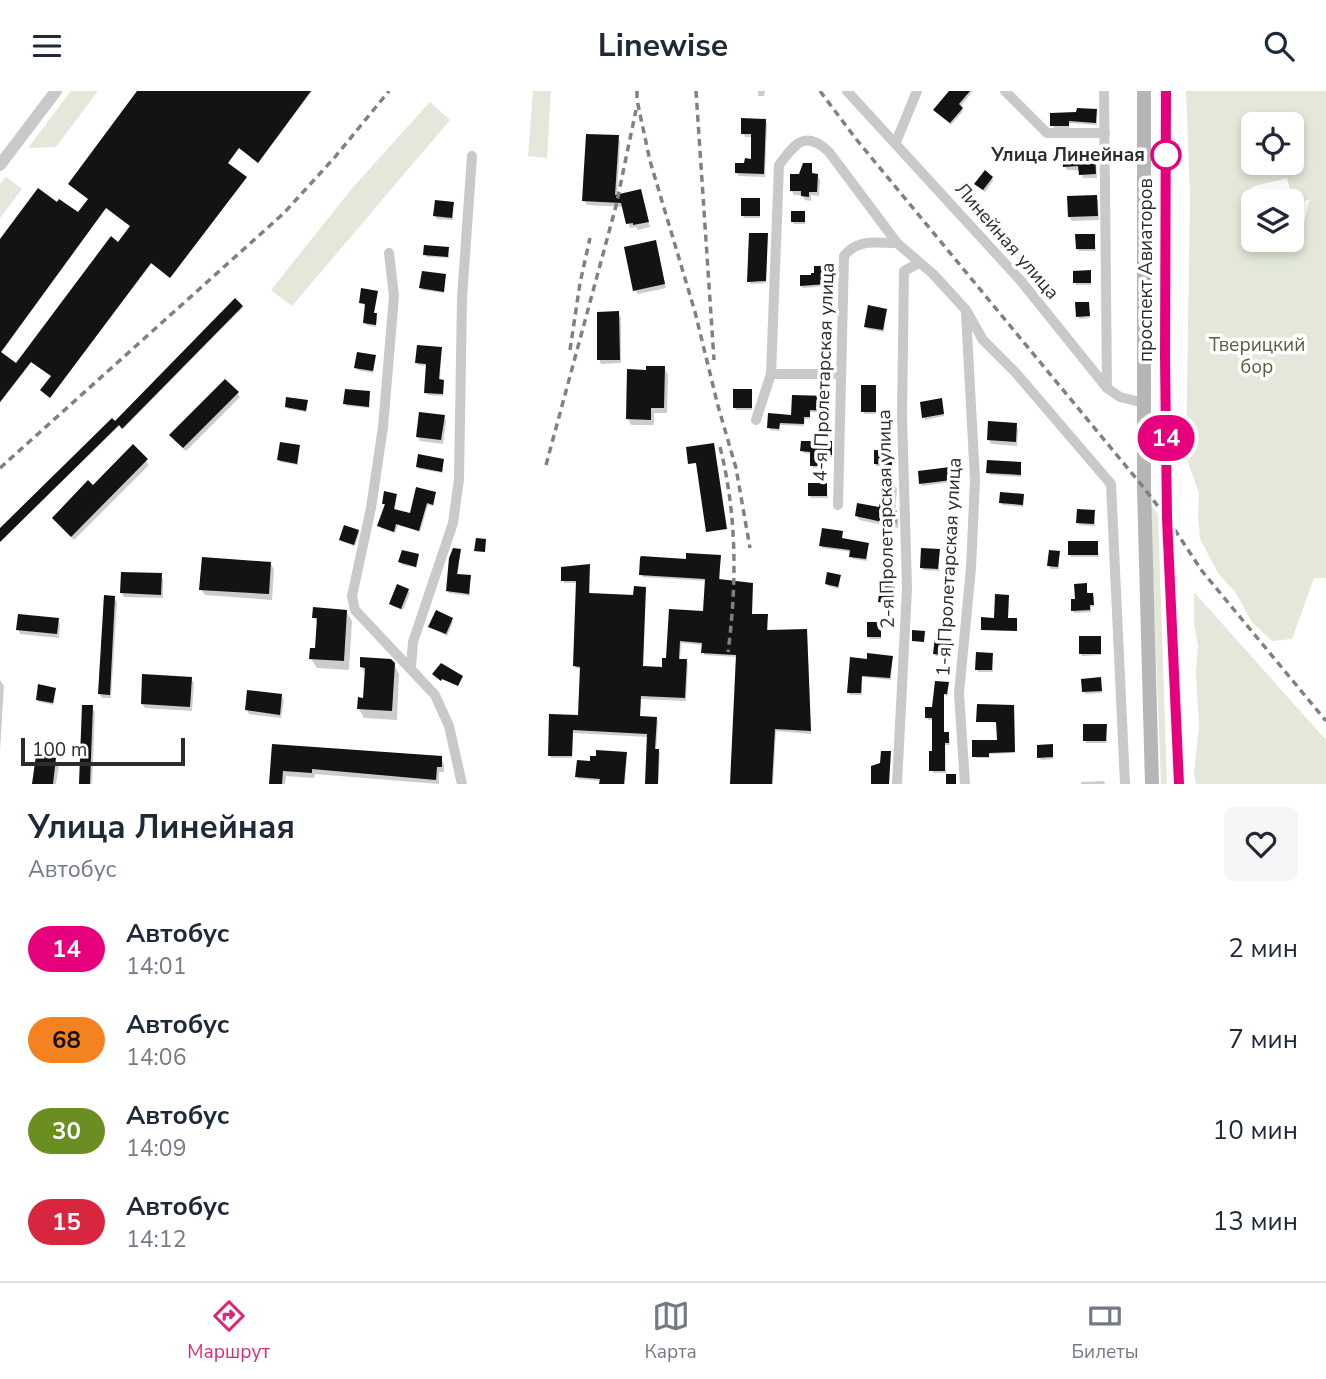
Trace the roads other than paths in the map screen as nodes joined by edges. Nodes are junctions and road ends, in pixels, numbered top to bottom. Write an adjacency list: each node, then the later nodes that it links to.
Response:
1 (56, 91): 11 (street)
2 (848, 91): 9 (street, Линейная улица)
3 (917, 91): 9 (street)
4 (1005, 91): 8 (street)
5 (1104, 91): 8 (street, проспект Авиаторов)
6 (1144, 91): 19 (main road, проспект Авиаторов)
7 (1166, 91): 28 (main road, проспект Авиаторов)
8 (1105, 133): 18 (street, проспект Авиаторов)
9 (896, 142): 18 (street, Линейная улица)
10 (472, 156): 22 (street)
11 (0, 165)
12 (897, 243): 14 (street); 16 (street); 17 (street, 4-я Пролетарская улица)
13 (389, 253): 22 (street)
14 (919, 263): 15 (street); 24 (street, 2-я Пролетарская улица)
15 (966, 310): 25 (street, 1-я Пролетарская улица); 26 (street)
16 (771, 374): 17 (street); 20 (street)
17 (841, 374): 21 (street, 4-я Пролетарская улица)
18 (1107, 388): 19 (street, Линейная улица)
19 (1144, 403): 27 (main road, проспект Авиаторов)
20 (756, 420)
21 (838, 505)
22 (411, 667): 23 (street)
23 (462, 784)
24 (897, 784)
25 (965, 784)
26 (1125, 784)
27 (1152, 784)
28 (1179, 784)

